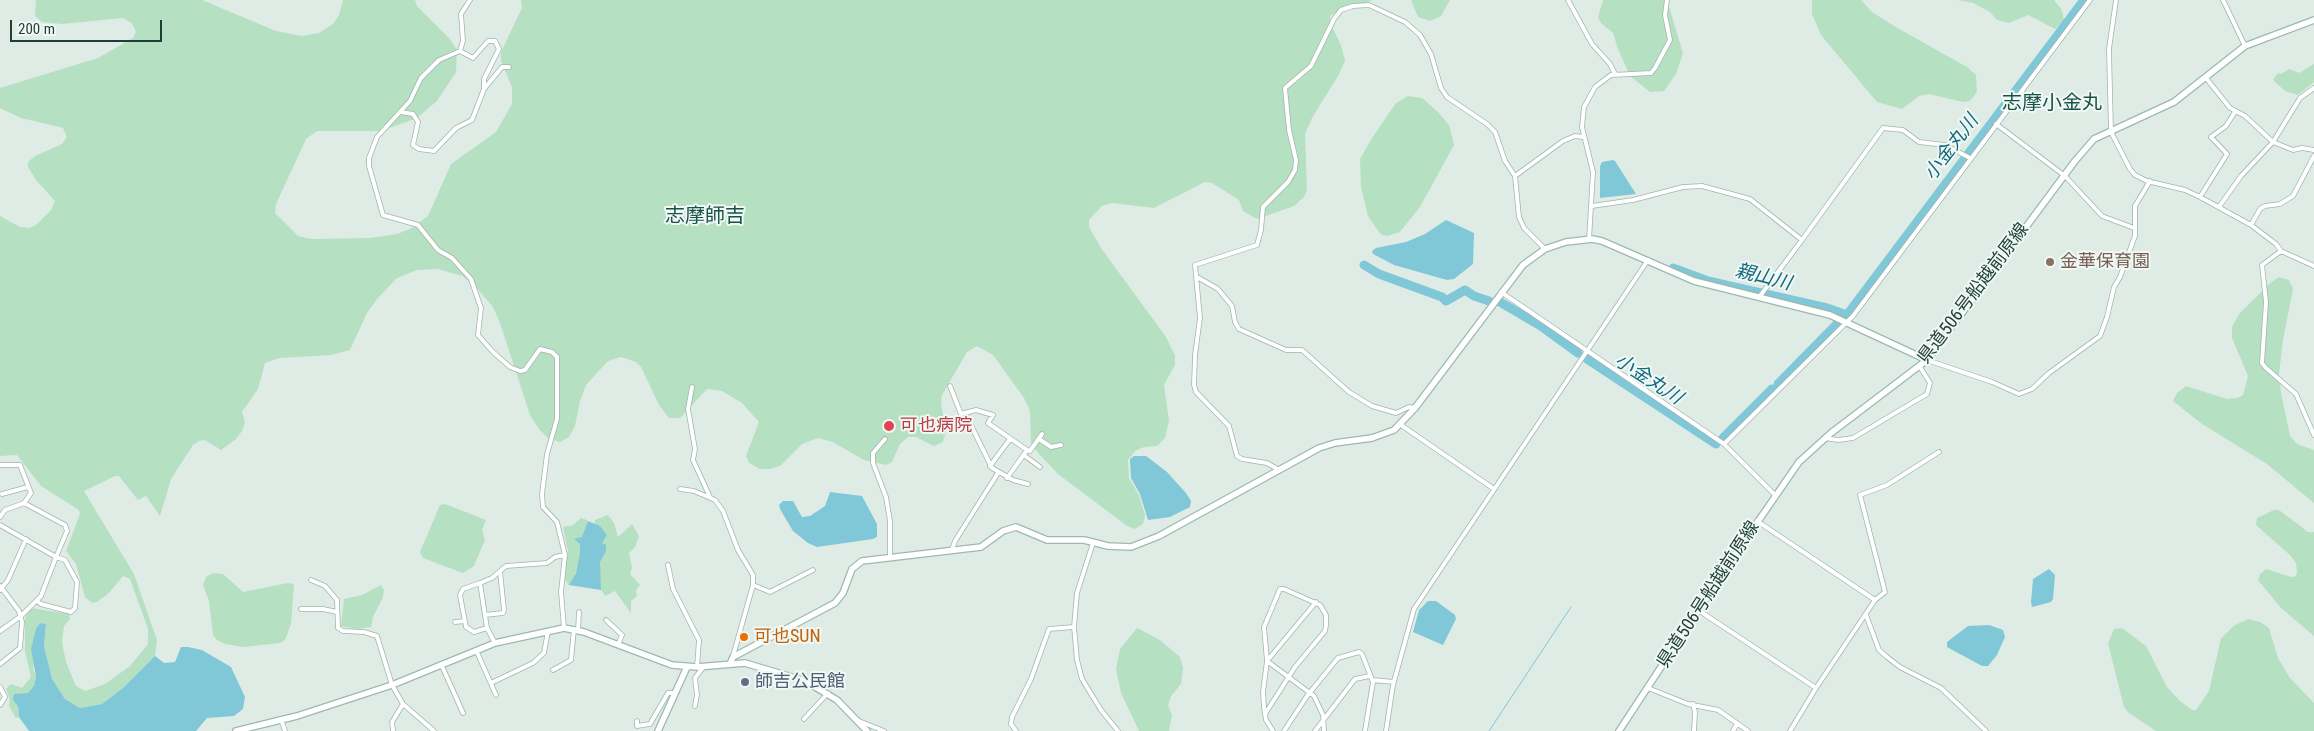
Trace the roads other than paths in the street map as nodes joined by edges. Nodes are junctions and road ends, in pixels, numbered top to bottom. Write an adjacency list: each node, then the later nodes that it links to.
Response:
1 (470, 0): 9 (street)
2 (1568, 0): 11 (street)
3 (1667, 0): 11 (street)
4 (2090, 0): 17 (street)
5 (2116, 0): 18 (street)
6 (2223, 0): 8 (street)
7 (2314, 20): 8 (street, 県道506号船越前原線)
8 (2245, 46): 12 (street, 県道506号船越前原線)
9 (460, 51): 14 (street); 15 (street)
10 (508, 67): 14 (street)
11 (1615, 74): 19 (street)
12 (2206, 78): 16 (street); 18 (street, 県道506号船越前原線)
13 (2314, 88): 20 (street)
14 (484, 89): 15 (street)
15 (401, 112): 81 (street)
16 (2235, 112): 20 (street); 27 (street)
17 (1996, 124): 23 (street); 25 (street)
18 (2111, 132): 25 (street, 県道506号船越前原線); 26 (street)
19 (1583, 137): 24 (street); 28 (street)
20 (2273, 142): 21 (street); 29 (street)
21 (2314, 150)
22 (2314, 156): 30 (street)
23 (1970, 158): 33 (street); 41 (street)
24 (1515, 176): 34 (street); 38 (street)
25 (2065, 176): 31 (street); 43 (street, 県道506号船越前原線)
26 (2150, 181): 27 (street); 31 (street)
27 (2200, 197): 29 (street)
28 (1592, 206): 32 (street); 33 (street)
29 (2219, 207): 30 (street)
30 (2251, 225): 35 (street)
31 (2134, 228): 43 (street)
32 (1589, 240): 34 (street); 36 (street)
33 (1802, 240): 40 (street)
34 (1545, 249): 39 (street)
35 (2282, 251): 37 (street); 51 (street)
36 (1648, 260): 40 (street); 42 (street)
37 (2314, 266)
38 (1197, 277): 47 (street); 64 (street)
39 (1501, 292): 42 (street); 47 (street)
40 (1761, 294): 41 (street)
41 (1846, 322): 43 (street); 56 (street)
42 (1587, 351): 56 (street); 69 (street)
43 (1926, 360): 44 (street, 県道506号船越前原線)
44 (1920, 367): 54 (street, 県道506号船越前原線); 54 (street)
45 (950, 386): 48 (street)
46 (692, 387): 73 (street)
47 (1415, 408): 49 (street)
48 (964, 413): 53 (street); 62 (street)
49 (1401, 425): 64 (street); 69 (street)
50 (1042, 434): 55 (street)
51 (2314, 435)
52 (885, 438): 82 (street)
53 (1010, 438): 58 (street); 62 (street)
54 (1825, 438): 72 (street, 県道506号船越前原線)
55 (1039, 439): 57 (street); 58 (street)
56 (1724, 444): 72 (street)
57 (1061, 445)
58 (1027, 450): 60 (street)
59 (1940, 452): 91 (street)
60 (1025, 456): 63 (street); 66 (street)
61 (0, 465): 68 (street)
62 (990, 466): 65 (street)
63 (1040, 467)
64 (1278, 470): 79 (street)
65 (998, 472): 66 (street); 80 (street)
66 (1007, 478): 67 (street)
67 (1028, 484)
68 (28, 487): 71 (street); 74 (street)
69 (1494, 489): 124 (street)
70 (680, 490): 73 (street)
71 (2, 494)
72 (1775, 495): 76 (street, 県道506号船越前原線)
73 (710, 497): 89 (street)
74 (24, 503): 75 (street); 83 (street)
75 (0, 517)
76 (1758, 522): 91 (street); 95 (street, 県道506号船越前原線)
77 (0, 525): 78 (street)
78 (26, 539): 83 (street); 90 (street)
79 (1093, 543): 80 (street); 104 (street)
80 (952, 550): 82 (street)
81 (565, 555): 86 (street); 106 (street)
82 (890, 556): 113 (street)
83 (56, 557): 92 (street); 92 (street)
84 (668, 565): 120 (street)
85 (813, 570): 89 (street)
86 (500, 571): 88 (street); 98 (street)
87 (311, 580): 96 (street)
88 (480, 583): 98 (street); 102 (street)
89 (753, 585): 113 (street)
90 (1, 588): 100 (street)
91 (1875, 600): 99 (street)
92 (37, 601): 100 (street)
93 (1316, 602): 114 (street); 114 (street); 122 (street)
94 (301, 609): 96 (street)
95 (1698, 610): 128 (street, 県道506号船越前原線); 129 (street)
96 (337, 612): 126 (street)
97 (579, 612): 107 (street)
98 (485, 615): 105 (street)
99 (1866, 615): 129 (street); 167 (street)
100 (21, 616): 108 (street); 115 (street)
101 (606, 620): 111 (street)
102 (464, 621): 103 (street); 105 (street)
103 (455, 622)
104 (1074, 626): 154 (street); 155 (street)
105 (487, 628): 110 (street)
106 (564, 628): 107 (street); 109 (street)
107 (576, 629): 111 (street); 121 (street)
108 (0, 631)
109 (548, 631): 110 (street); 125 (street)
110 (495, 643): 112 (street)
111 (618, 645): 119 (street)
112 (476, 650): 116 (street); 125 (street)
113 (733, 657): 117 (street)
114 (1267, 661): 122 (street); 139 (street)
115 (0, 664)
116 (442, 664): 126 (street); 138 (street)
117 (730, 664): 118 (street); 132 (street)
118 (704, 666): 120 (street); 137 (street)
119 (687, 667): 120 (street); 131 (street)
120 (697, 667)
121 (553, 670)
122 (1288, 677): 130 (street); 139 (street)
123 (1371, 678): 124 (street); 130 (street); 140 (street); 160 (street)
124 (1394, 682): 161 (street)
125 (491, 683): 133 (street)
126 (392, 685): 134 (street); 141 (street)
127 (0, 687): 136 (street)
128 (1648, 688): 135 (street); 162 (street, 県道506号船越前原線)
129 (1816, 688): 166 (street)
130 (1310, 692): 140 (street); 157 (street)
131 (675, 693): 143 (street); 151 (street)
132 (828, 693): 142 (street); 144 (street)
133 (496, 695)
134 (403, 704): 149 (street); 150 (street)
135 (1693, 704): 145 (street); 163 (street)
136 (0, 705)
137 (695, 706)
138 (463, 713)
139 (1265, 714): 156 (street)
140 (1323, 717): 158 (street); 159 (street)
141 (281, 720): 146 (street); 148 (street)
142 (804, 720)
143 (637, 721)
144 (859, 721): 152 (street); 153 (street)
145 (1738, 724): 164 (street); 165 (street)
146 (254, 728): 147 (street)
147 (236, 731)
148 (285, 731)
149 (393, 731)
150 (434, 731)
151 (658, 731)
152 (867, 731)
153 (884, 731)
154 (1016, 731)
155 (1118, 731)
156 (1273, 731)
157 (1284, 731)
158 (1315, 731)
159 (1324, 731)
160 (1365, 731)
161 (1386, 731)
162 (1619, 731)
163 (1694, 731)
164 (1732, 731)
165 (1748, 731)
166 (1790, 731)
167 (1986, 731)

